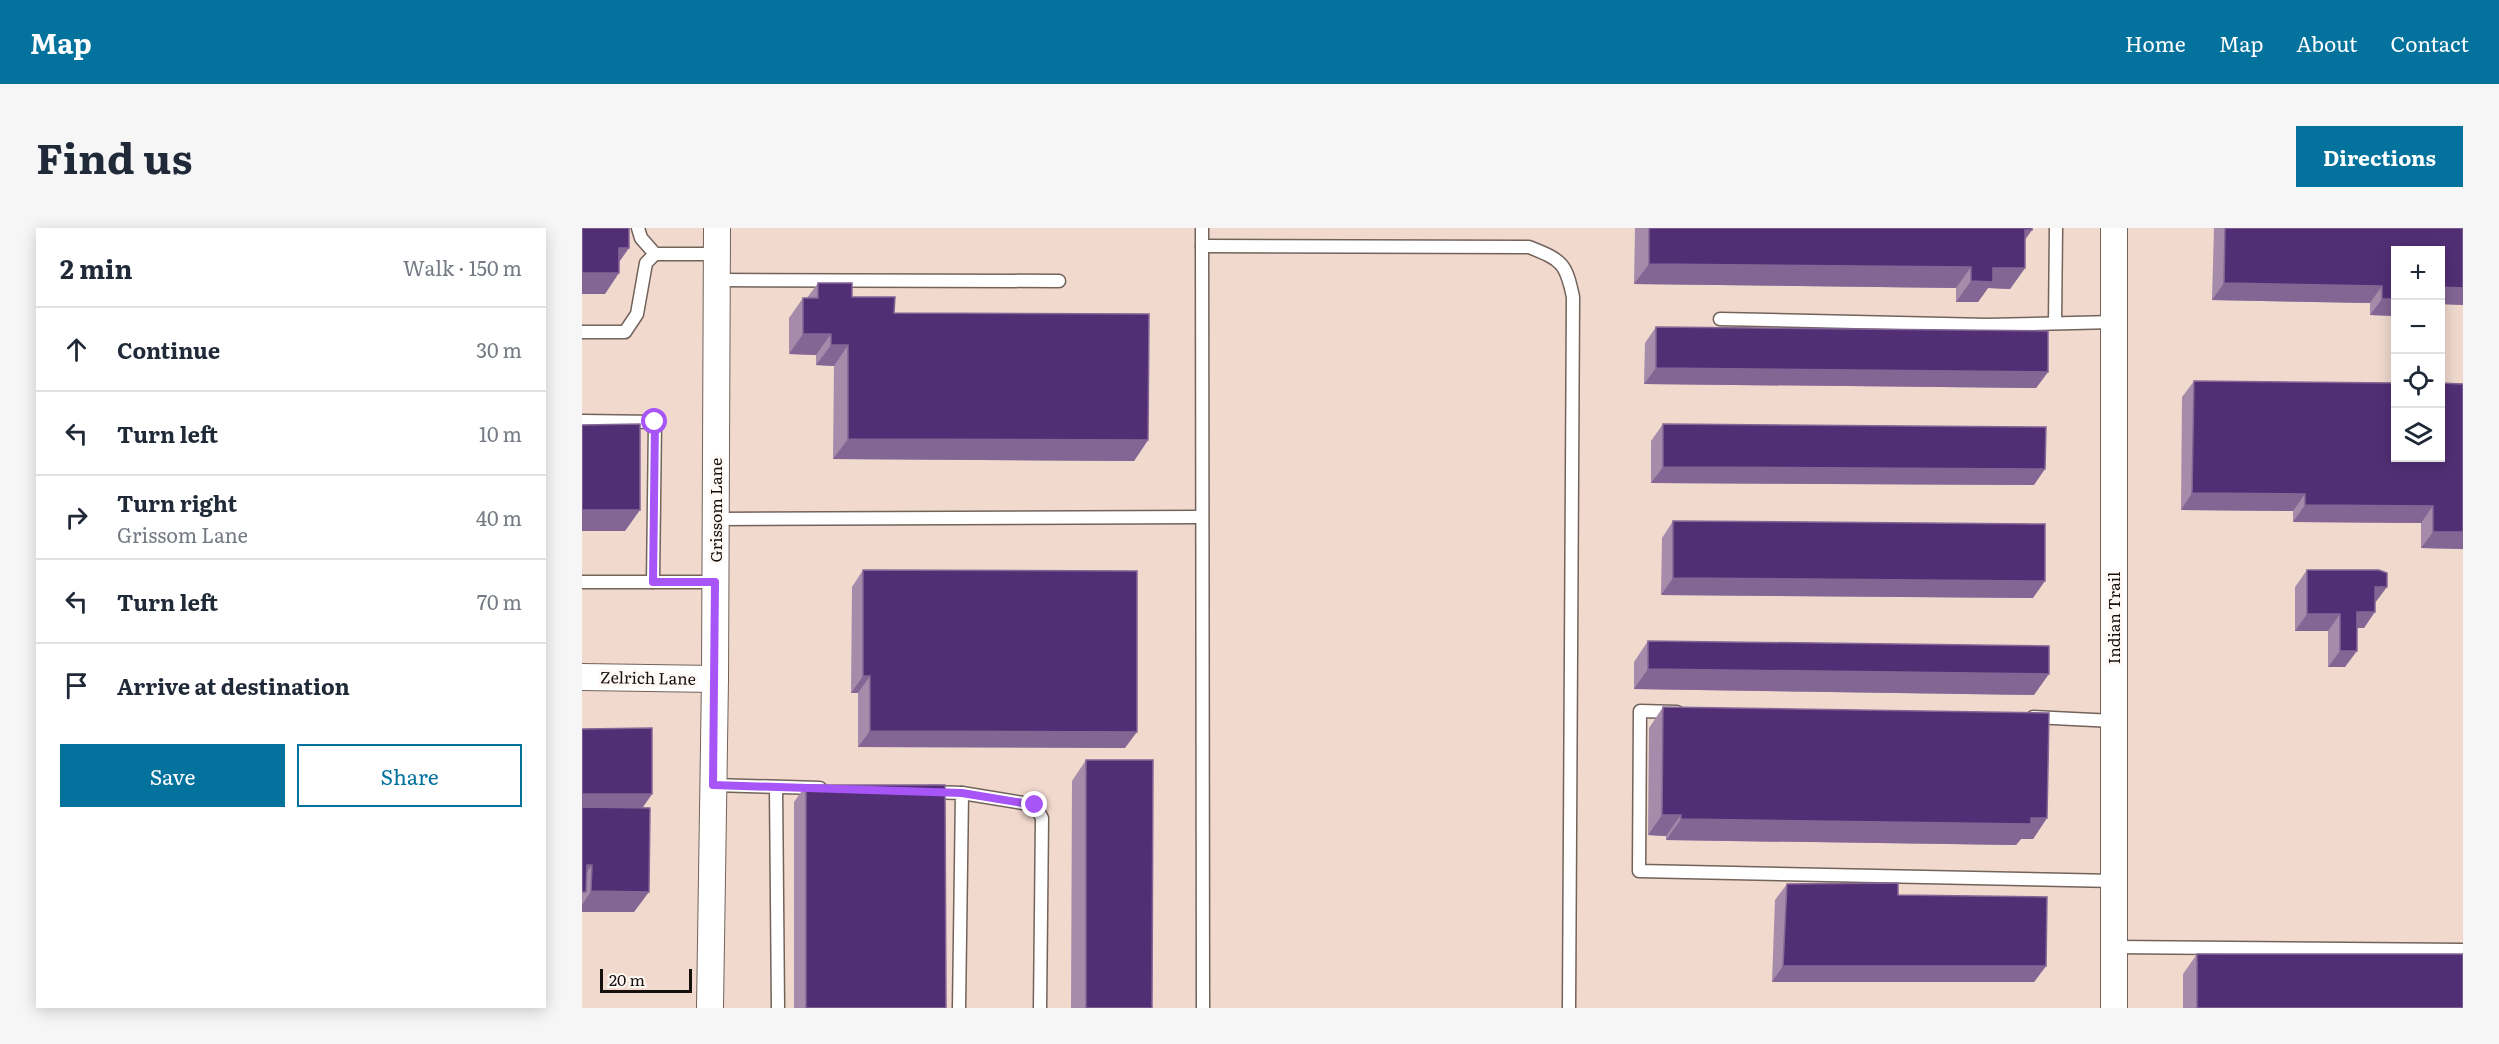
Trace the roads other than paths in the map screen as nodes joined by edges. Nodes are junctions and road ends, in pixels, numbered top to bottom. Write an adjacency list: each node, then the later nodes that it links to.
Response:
1 (638, 228): 7 (lane)
2 (717, 228): 8 (street, Grissom Lane)
3 (1202, 228): 6 (lane)
4 (2056, 228): 13 (lane)
5 (2114, 228): 12 (street, Indian Trail)
6 (1202, 246): 16 (lane); 39 (lane)
7 (655, 254): 8 (lane); 14 (lane)
8 (717, 254): 9 (street, Grissom Lane)
9 (717, 280): 10 (lane); 17 (street, Grissom Lane)
10 (1059, 280)
11 (1720, 319): 13 (lane)
12 (2114, 322): 13 (lane); 25 (street, Indian Trail)
13 (2055, 323)
14 (582, 332)
15 (582, 421): 19 (lane)
16 (1201, 517): 17 (lane); 38 (lane)
17 (716, 519): 20 (street, Grissom Lane)
18 (582, 582): 19 (lane)
19 (653, 582): 20 (lane)
20 (715, 582): 22 (street, Grissom Lane)
21 (582, 678): 22 (street, Zelrich Lane)
22 (715, 679): 26 (street, Grissom Lane)
23 (1687, 712): 31 (lane)
24 (2017, 717): 25 (lane)
25 (2114, 721): 31 (street, Indian Trail)
26 (713, 785): 27 (lane); 34 (street, Grissom Lane)
27 (776, 787): 28 (lane); 35 (lane)
28 (834, 789)
29 (916, 791): 30 (lane)
30 (962, 793): 36 (lane); 37 (lane)
31 (2115, 881): 32 (street, Indian Trail)
32 (2115, 947): 33 (lane); 40 (street, Indian Trail)
33 (2463, 950)
34 (710, 1008)
35 (778, 1008)
36 (959, 1008)
37 (1040, 1008)
38 (1203, 1008)
39 (1569, 1008)
40 (2114, 1008)

